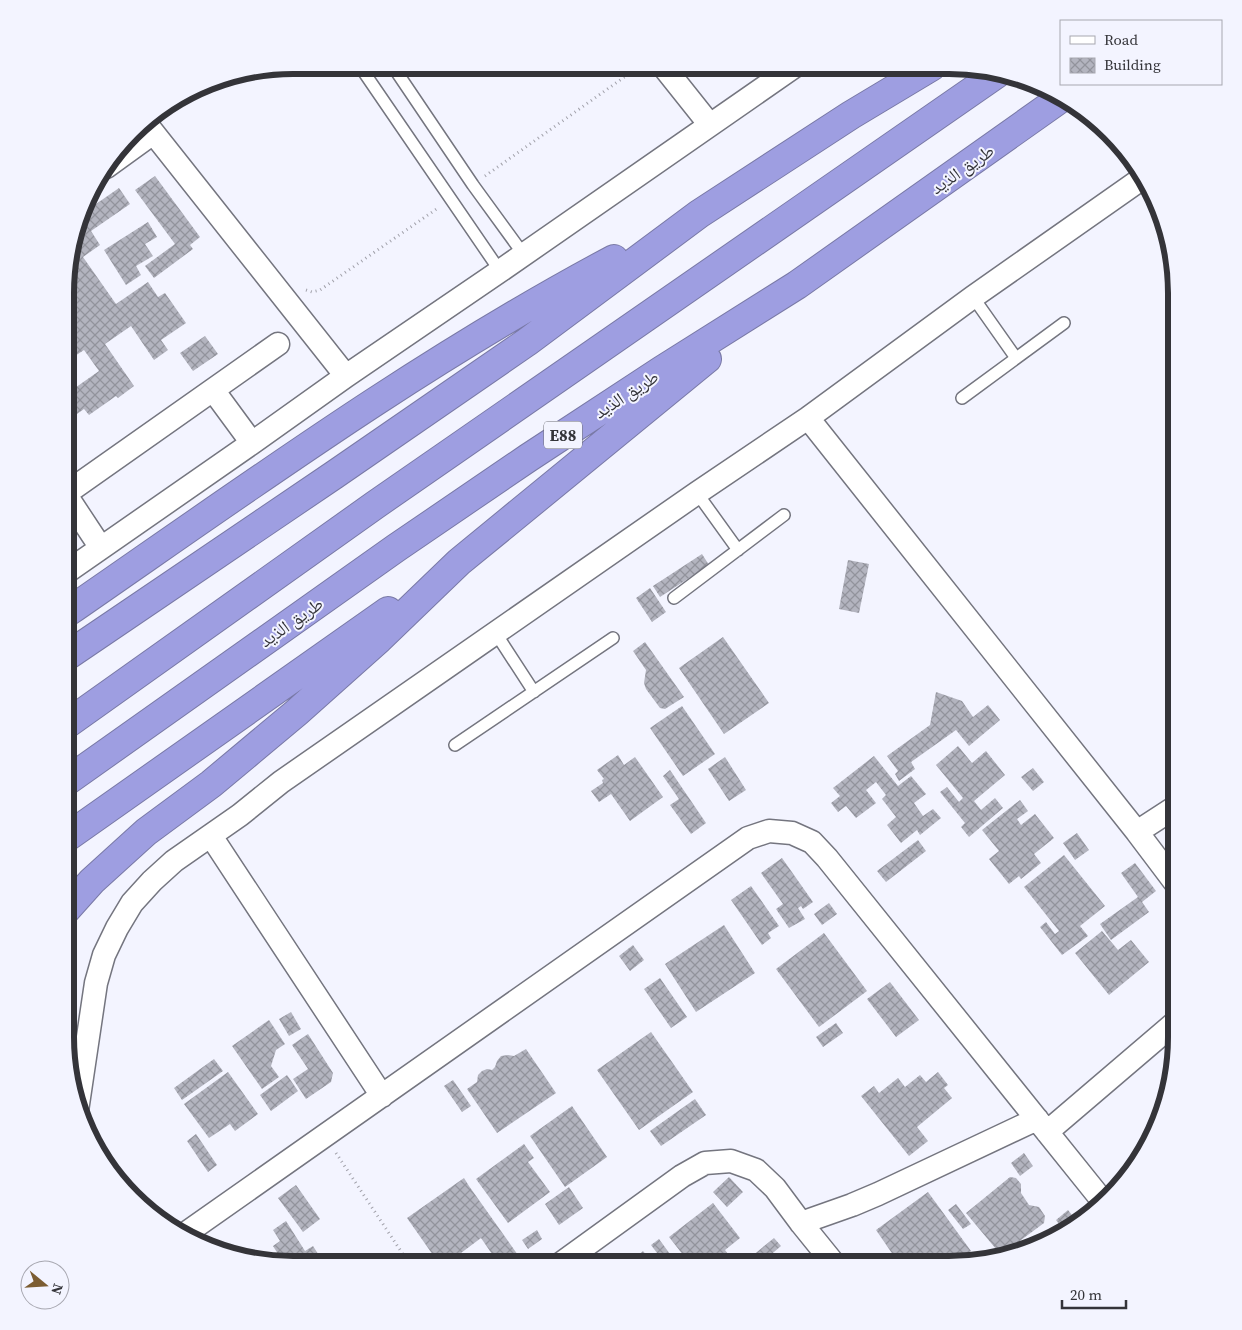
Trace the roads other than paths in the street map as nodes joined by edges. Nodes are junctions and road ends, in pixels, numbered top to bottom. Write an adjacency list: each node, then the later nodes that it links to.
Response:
1 (365, 74): 13 (lane)
2 (398, 74): 12 (lane)
3 (669, 74): 8 (street)
4 (783, 74): 8 (street)
5 (920, 74): 11 (highway)
6 (991, 78): 38 (highway)
7 (1056, 102): 14 (highway, طريق الذيد / E88)
8 (710, 125): 12 (street)
9 (148, 127): 19 (street)
10 (1138, 181): 15 (street)
11 (700, 214): 33 (highway); 36 (highway)
12 (524, 255): 13 (street)
13 (500, 271): 19 (street)
14 (797, 286): 30 (highway); 40 (highway, طريق الذيد / E88)
15 (973, 297): 18 (lane); 22 (street)
16 (1064, 323): 18 (lane)
17 (278, 344): 20 (street)
18 (1016, 358): 21 (lane)
19 (346, 376): 23 (street)
20 (213, 390): 23 (street); 24 (street)
21 (962, 398)
22 (808, 418): 25 (street); 43 (street)
23 (252, 444): 28 (street)
24 (74, 488)
25 (697, 493): 29 (lane); 34 (street)
26 (74, 507): 28 (street)
27 (784, 515): 29 (lane)
28 (101, 548): 31 (street)
29 (738, 550): 32 (lane)
30 (459, 562): 42 (highway); 46 (highway)
31 (74, 567)
32 (674, 598)
33 (74, 608)
34 (495, 632): 37 (lane); 44 (street)
35 (613, 638): 37 (lane)
36 (74, 651)
37 (534, 692): 39 (lane)
38 (74, 719)
39 (455, 745)
40 (74, 776)
41 (1168, 811): 43 (street)
42 (74, 832)
43 (1137, 832): 45 (street)
44 (211, 836): 48 (street); 49 (street)
45 (1168, 874)
46 (74, 901)
47 (1168, 1027): 50 (street)
48 (80, 1090)
49 (382, 1096): 50 (street); 53 (street)
50 (1042, 1126): 51 (street); 52 (street)
51 (1100, 1196)
52 (801, 1223): 54 (street); 55 (street)
53 (190, 1231)
54 (570, 1256)
55 (828, 1256)

